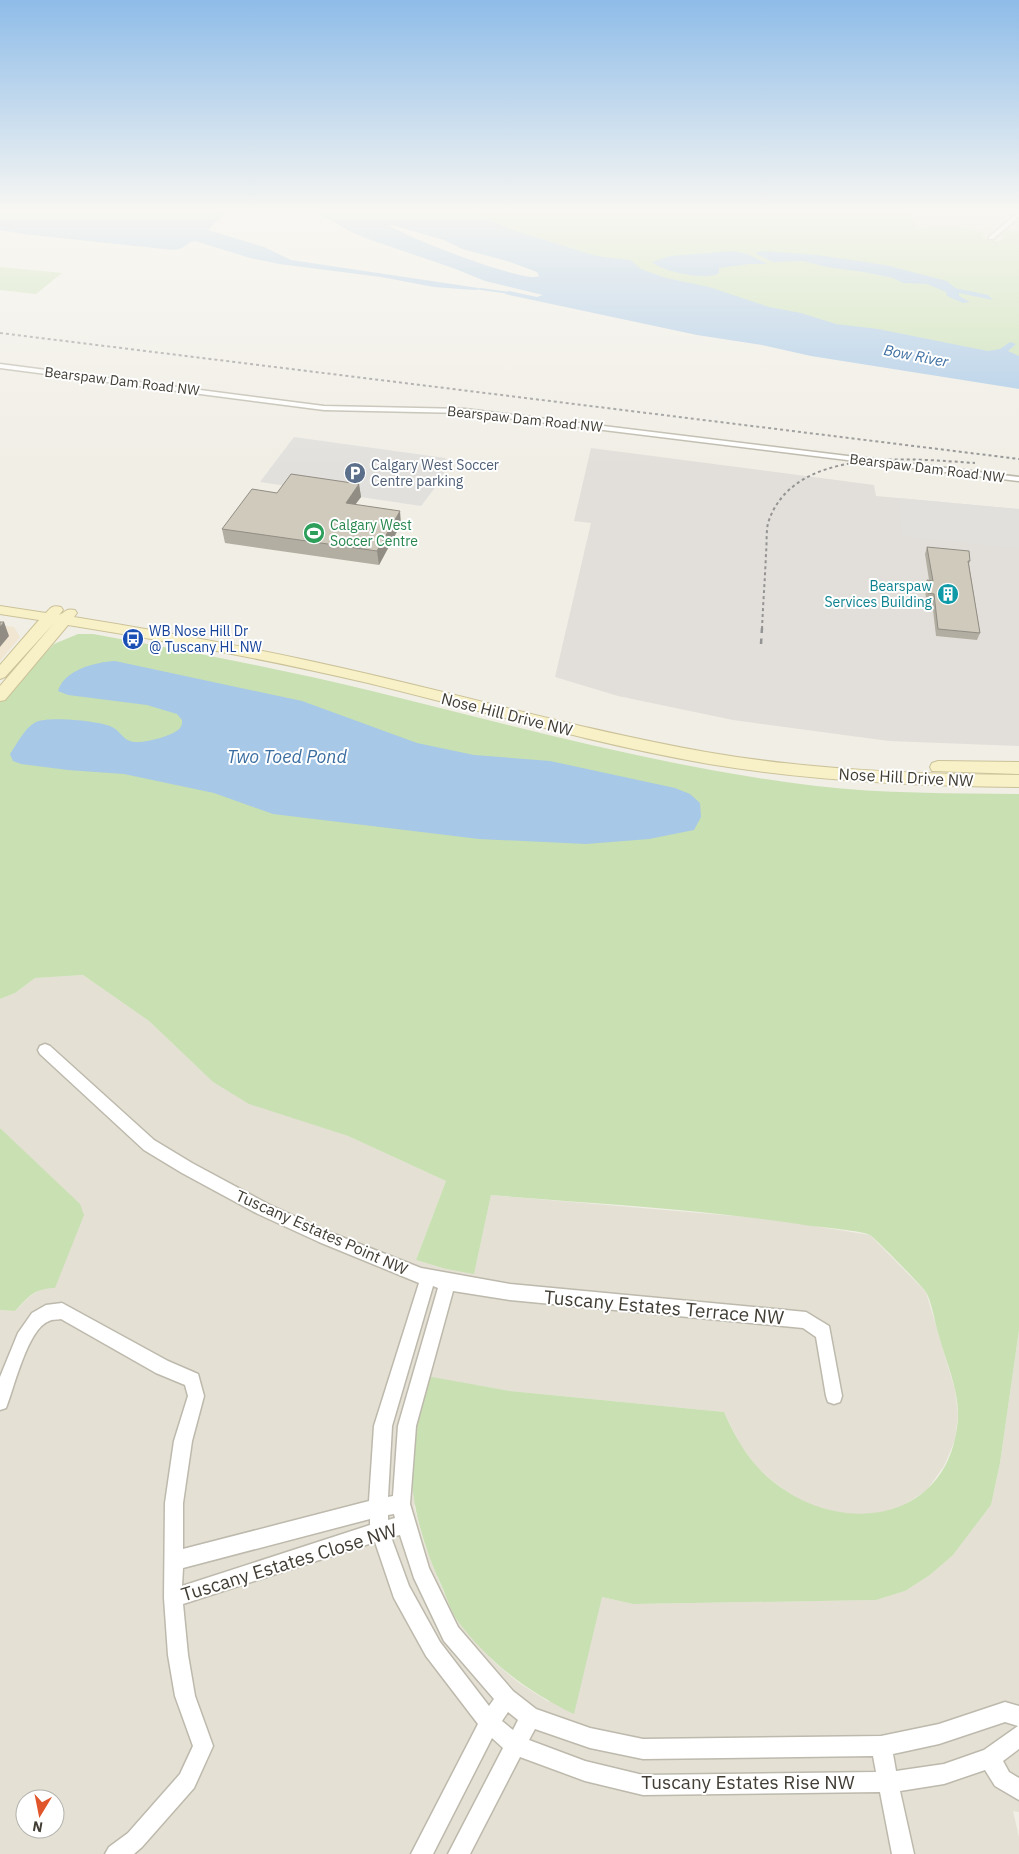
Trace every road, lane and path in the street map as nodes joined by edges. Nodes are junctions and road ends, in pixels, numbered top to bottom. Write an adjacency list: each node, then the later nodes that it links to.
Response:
1 (0, 366): 2 (street, Bearspaw Dam Road NW)
2 (1019, 479)
3 (0, 600): 5 (street, Nose Hill Drive NW)
4 (0, 612): 5 (street, Nose Hill Drive NW); 7 (street)
5 (61, 614): 6 (street, Nose Hill Drive NW); 7 (street); 8 (street); 11 (street, Nose Hill Drive NW)
6 (94, 625): 8 (street); 12 (street, Nose Hill Drive NW)
7 (34, 634): 9 (street)
8 (26, 666): 10 (street)
9 (0, 674)
10 (0, 696)
11 (1019, 768)
12 (1019, 781)
13 (45, 1050): 14 (street, Tuscany Estates Point NW)
14 (438, 1280): 15 (street, Tuscany Estates Terrace NW); 17 (street, Tuscany Estates Rise NW); 18 (street, Tuscany Estates Rise NW)
15 (834, 1396)
16 (0, 1402): 21 (street, Tuscany Estates Close NW)
17 (401, 1504): 18 (street, Tuscany Estates Close NW); 19 (street, Tuscany Estates Rise NW)
18 (378, 1508): 20 (street, Tuscany Estates Rise NW); 21 (street, Tuscany Estates Close NW)
19 (406, 1525): 20 (street, Tuscany Estates Close NW); 23 (street, Tuscany Estates Rise NW)
20 (380, 1531): 22 (street, Tuscany Estates Close NW); 26 (street, Tuscany Estates Rise NW)
21 (173, 1561): 22 (street, Tuscany Estates Close NW)
22 (173, 1598): 33 (street, Tuscany Estates Close NW)
23 (506, 1698): 24 (street, Tuscany Estates Rise NW); 26 (street)
24 (530, 1716): 28 (street); 29 (street, Tuscany Estates Rise NW)
25 (1019, 1716): 29 (street, Tuscany Estates Rise NW)
26 (489, 1723): 28 (street, Tuscany Estates Rise NW); 34 (street)
27 (1019, 1735): 30 (street, Tuscany Estates Rise NW)
28 (515, 1745): 31 (street, Tuscany Estates Rise NW); 35 (street)
29 (881, 1746): 31 (street)
30 (990, 1758): 31 (street, Tuscany Estates Rise NW); 32 (street)
31 (889, 1782): 36 (street)
32 (1019, 1790)
33 (116, 1854)
34 (422, 1854)
35 (459, 1854)
36 (903, 1854)

